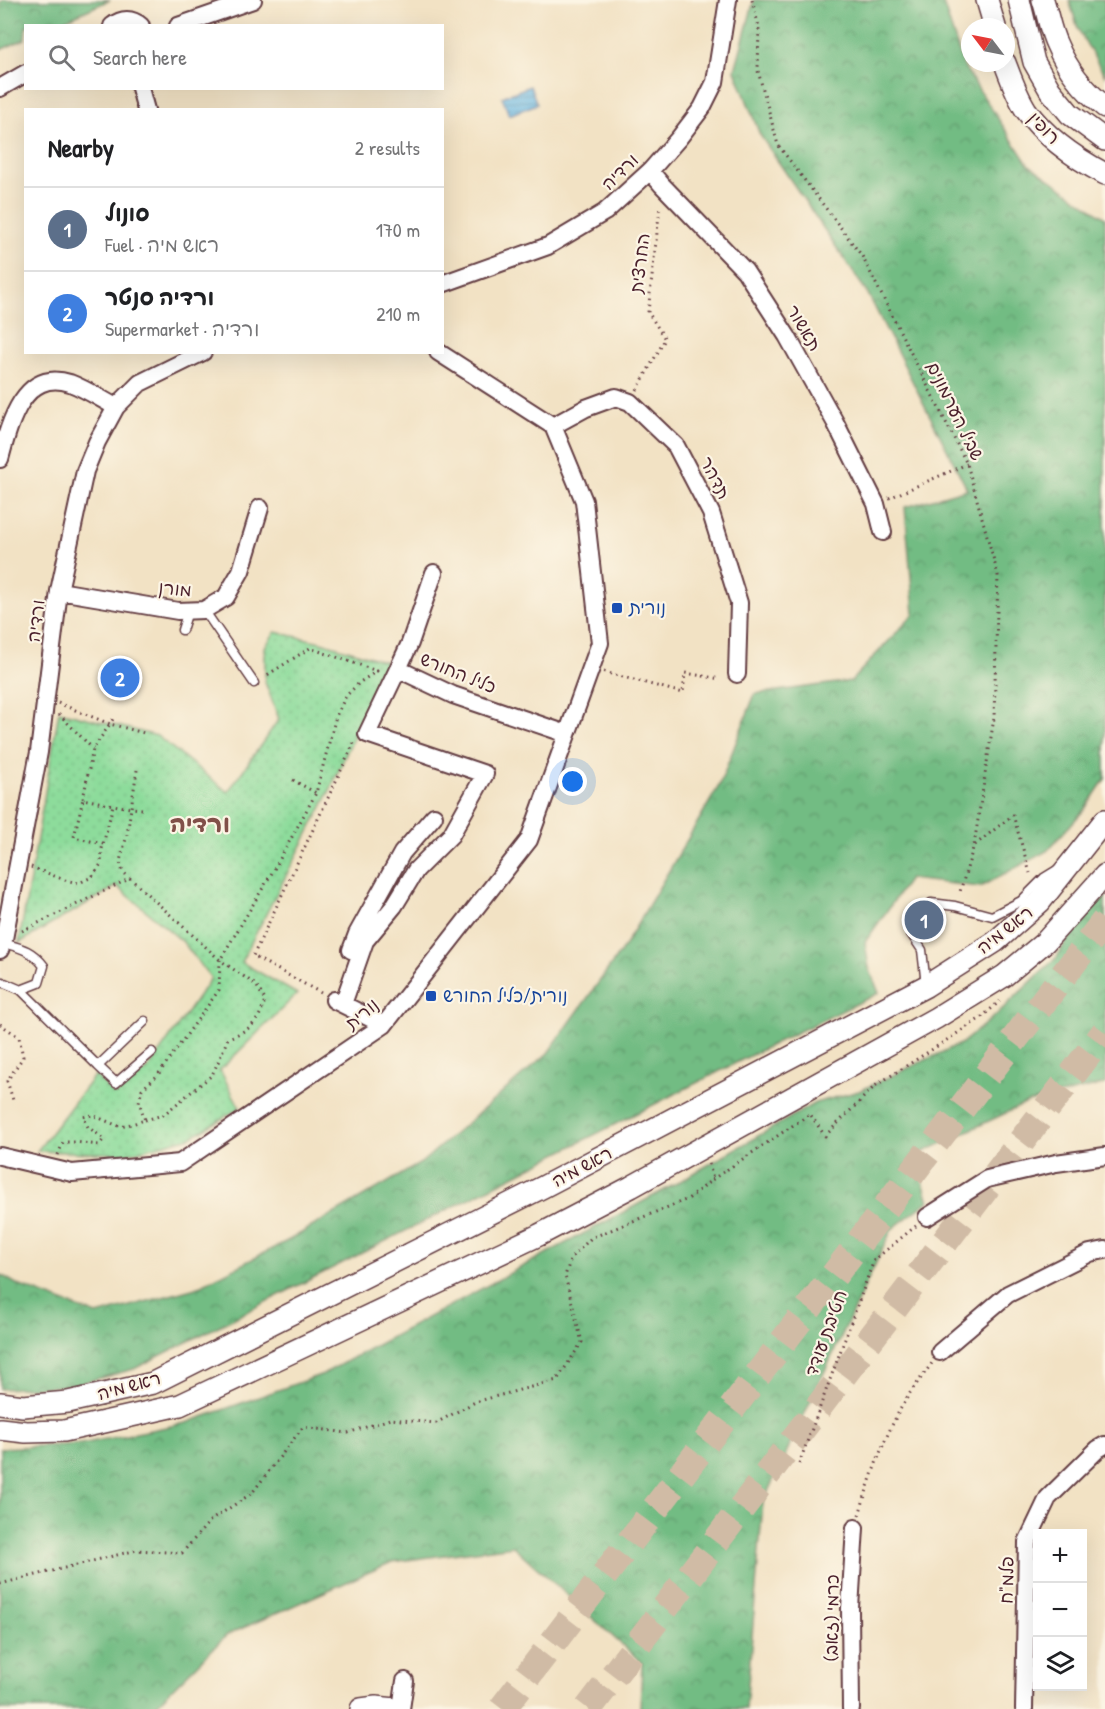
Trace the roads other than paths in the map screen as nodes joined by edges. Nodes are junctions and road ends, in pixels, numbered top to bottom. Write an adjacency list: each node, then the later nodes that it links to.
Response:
1 (254, 0): 9 (street)
2 (728, 0): 18 (street, ורדיה)
3 (987, 0): 6 (street)
4 (1019, 0): 16 (street)
5 (1043, 0): 14 (street)
6 (992, 18)
7 (115, 24): 8 (street)
8 (138, 24)
9 (184, 24)
10 (1009, 72): 17 (street, רופין)
11 (24, 74): 12 (street)
12 (0, 88)
13 (141, 90): 15 (street)
14 (1105, 107)
15 (145, 108)
16 (1105, 140)
17 (1081, 162): 19 (street, רופין); 20 (street)
18 (650, 171): 21 (street, ורדיה); 28 (street, תאשור)
19 (1105, 174)
20 (1105, 184)
21 (444, 283)
22 (199, 354): 24 (street, ורדיה)
23 (441, 354): 25 (street)
24 (116, 406): 26 (street); 30 (street, ורדיה)
25 (553, 426): 34 (street, תדהר); 36 (street, נורית)
26 (0, 459)
27 (260, 508): 31 (street, מורן)
28 (883, 532)
29 (434, 573): 33 (street, כליל החורש)
30 (59, 591): 31 (street, מורן); 41 (street, ורדיה)
31 (196, 610): 32 (lane); 35 (lane)
32 (182, 630)
33 (398, 669): 36 (street, כליל החורש); 45 (street)
34 (737, 675)
35 (254, 683)
36 (567, 734): 47 (street, נורית)
37 (434, 816): 45 (street)
38 (1105, 820): 39 (street, ראש מיה)
39 (1075, 859): 43 (street, ראש מיה); 43 (lane)
40 (1105, 876): 56 (street, ראש מיה)
41 (2, 944): 44 (lane)
42 (0, 981): 44 (lane)
43 (926, 986): 55 (street, ראש מיה)
44 (21, 990): 49 (lane)
45 (338, 1002): 47 (street)
46 (145, 1021): 49 (lane)
47 (384, 1025): 50 (street, נורית)
48 (152, 1052): 49 (lane)
49 (98, 1066)
50 (0, 1156)
51 (1105, 1156): 52 (street)
52 (927, 1217)
53 (1105, 1250): 54 (street)
54 (940, 1352)
55 (0, 1403)
56 (0, 1429)
57 (1105, 1445): 64 (street, פלמ"ח)
58 (855, 1528): 63 (street, כרמי (זאב))
59 (405, 1681): 62 (street)
60 (361, 1709): 61 (street)
61 (395, 1709)
62 (401, 1709)
63 (851, 1709)
64 (1024, 1709)

